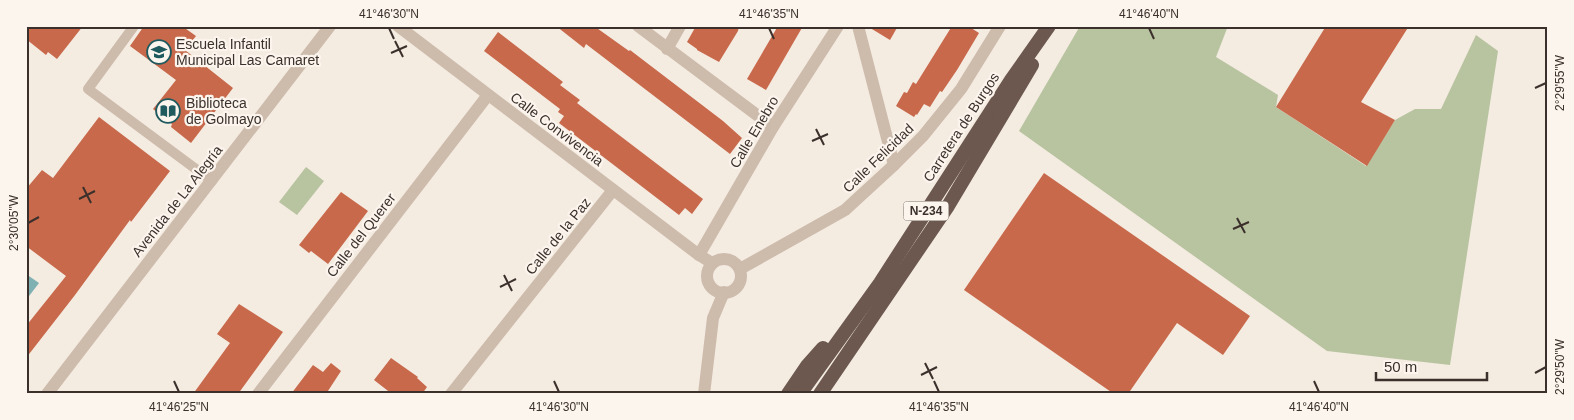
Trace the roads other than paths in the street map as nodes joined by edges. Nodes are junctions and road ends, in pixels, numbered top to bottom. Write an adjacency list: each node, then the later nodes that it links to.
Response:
1 (134, 26): 15 (street)
2 (330, 26): 15 (street, Avenida de La Alegría)
3 (398, 26): 12 (street, Calle Convivencia)
4 (638, 26): 11 (street)
5 (680, 26): 11 (street)
6 (838, 26): 13 (street, Calle Enebro)
7 (858, 26): 14 (street)
8 (1000, 26): 14 (street, Calle Felicidad)
9 (1049, 26): 20 (highway, Carretera de Burgos / N-234)
10 (1055, 26): 28 (highway, Carretera de Burgos / N-234)
11 (667, 49): 13 (street)
12 (488, 95): 16 (street, Calle Convivencia); 23 (street, Calle del Querer)
13 (774, 127): 17 (street, Calle Enebro)
14 (894, 165): 19 (street, Calle Felicidad)
15 (212, 181): 22 (street, Avenida de La Alegría)
16 (613, 190): 17 (street, Calle Convivencia); 24 (street, Calle de la Paz)
17 (699, 255): 18 (street, Calle Convivencia)
18 (712, 263): 19 (street); 21 (street)
19 (740, 269): 21 (street)
20 (880, 283): 26 (highway); 27 (highway, Carretera de Burgos / N-234)
21 (724, 292): 25 (street)
22 (48, 394)
23 (258, 394)
24 (451, 394)
25 (704, 394)
26 (788, 394)
27 (800, 394)
28 (820, 394)

